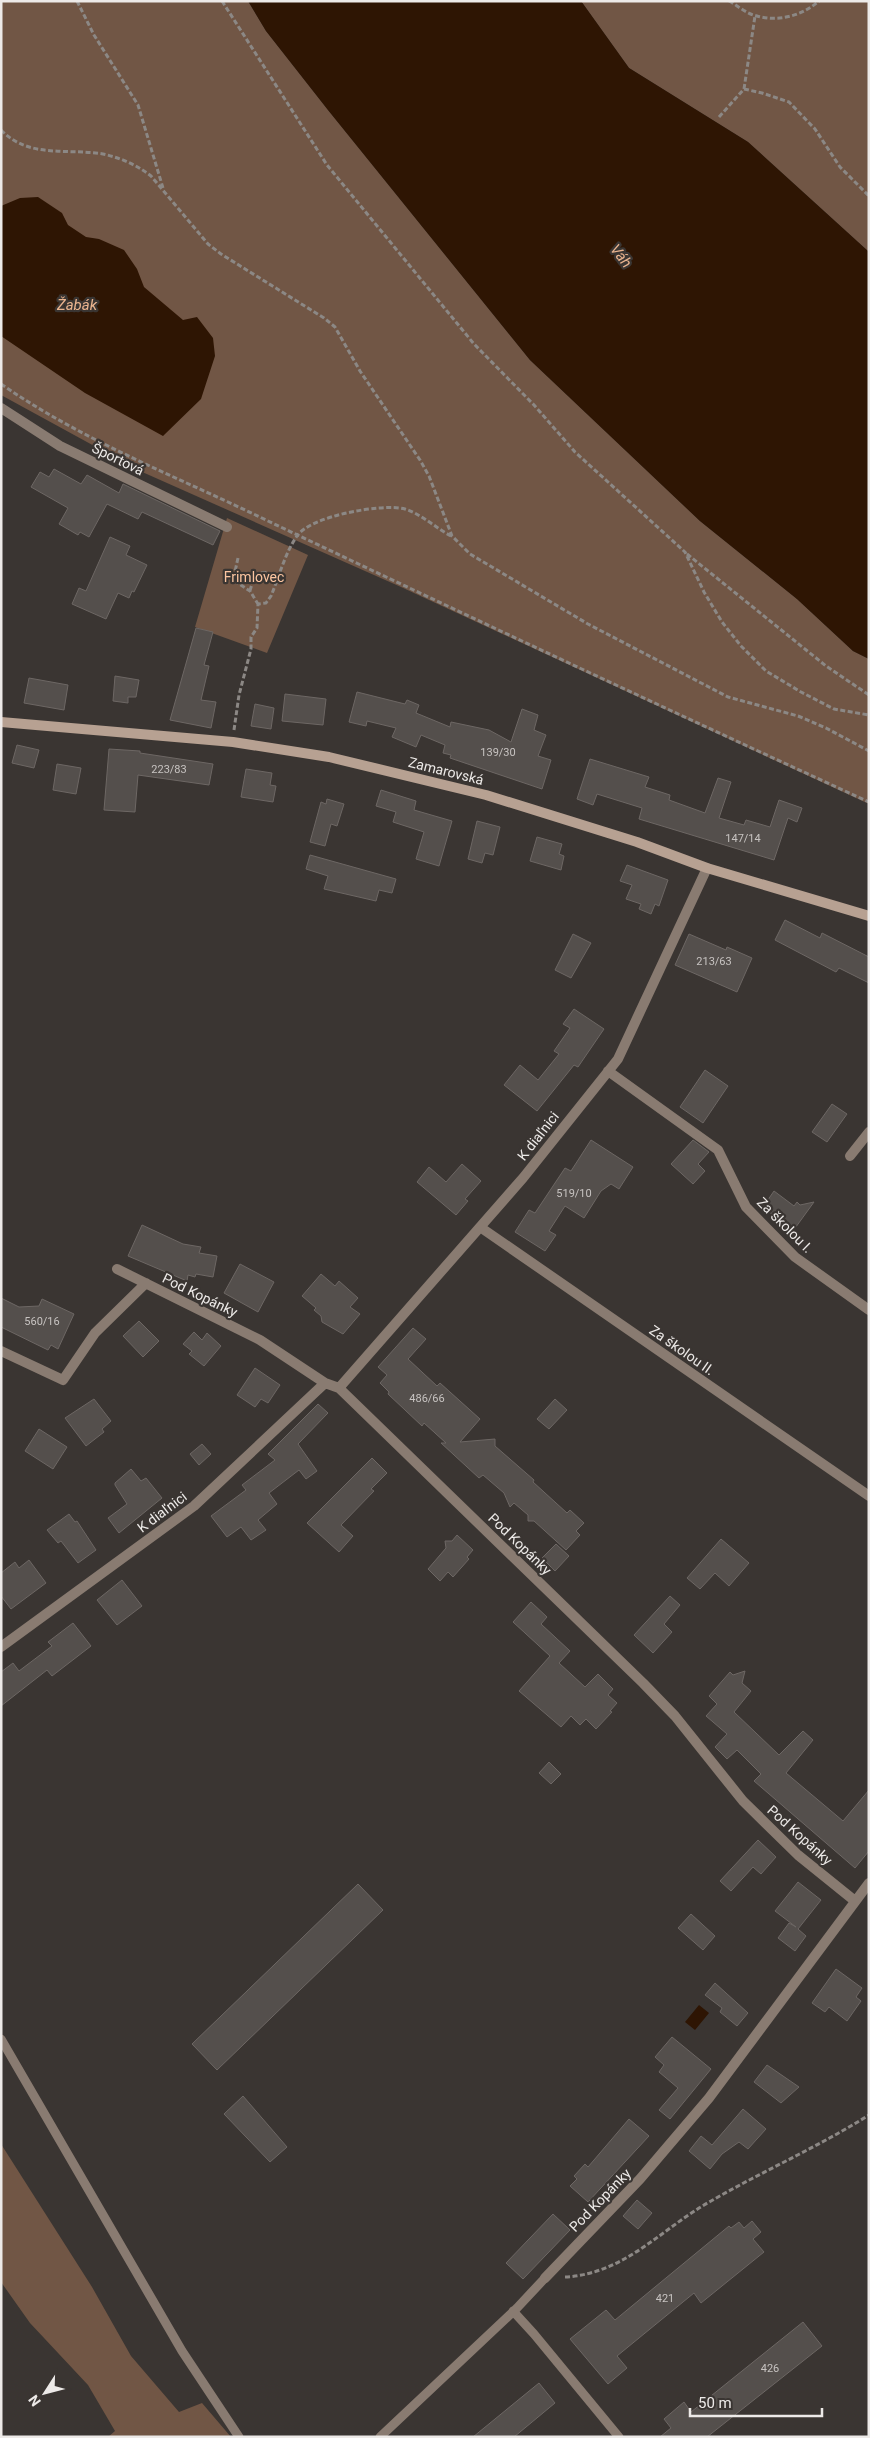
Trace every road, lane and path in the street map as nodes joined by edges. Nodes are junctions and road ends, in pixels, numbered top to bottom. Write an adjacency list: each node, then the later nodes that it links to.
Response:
1 (77, 1): 9 (path)
2 (222, 1): 16 (path)
3 (729, 1): 5 (path)
4 (819, 1): 5 (path)
5 (756, 16): 6 (path)
6 (744, 89): 7 (path); 10 (path)
7 (719, 117)
8 (1, 130): 9 (path)
9 (164, 190): 15 (path)
10 (869, 196)
11 (1, 384): 14 (path)
12 (1, 408): 13 (street, Športová)
13 (228, 527)
14 (297, 535): 15 (path); 18 (path); 26 (path)
15 (452, 536): 25 (path)
16 (685, 552): 21 (path); 22 (path)
17 (238, 558): 19 (path)
18 (279, 576): 19 (path); 20 (path)
19 (250, 591): 20 (path)
20 (258, 604): 24 (path)
21 (869, 696)
22 (869, 715)
23 (1, 722): 27 (main road, Zamarovská)
24 (234, 736)
25 (869, 752)
26 (869, 802)
27 (706, 868): 28 (main road, Zamarovská); 29 (street, K diaľnici)
28 (869, 916)
29 (608, 1071): 32 (street, K diaľnici); 35 (street, Za školou I.)
30 (869, 1132): 31 (street)
31 (850, 1156)
32 (480, 1227): 38 (street, K diaľnici); 39 (street, Za školou II.)
33 (117, 1269): 34 (street, Pod Kopánky)
34 (146, 1283): 36 (street); 37 (street, Pod Kopánky)
35 (869, 1310)
36 (1, 1351)
37 (325, 1383): 38 (street, Pod Kopánky); 40 (street, K diaľnici)
38 (339, 1388): 42 (street, Pod Kopánky)
39 (869, 1496)
40 (1, 1647)
41 (869, 1883): 42 (street, Pod Kopánky)
42 (855, 1900): 45 (street, Pod Kopánky)
43 (1, 2039): 47 (lane)
44 (869, 2115): 45 (path)
45 (545, 2278): 46 (lane)
46 (513, 2311): 48 (lane); 49 (lane)
47 (239, 2437)
48 (380, 2437)
49 (619, 2437)

